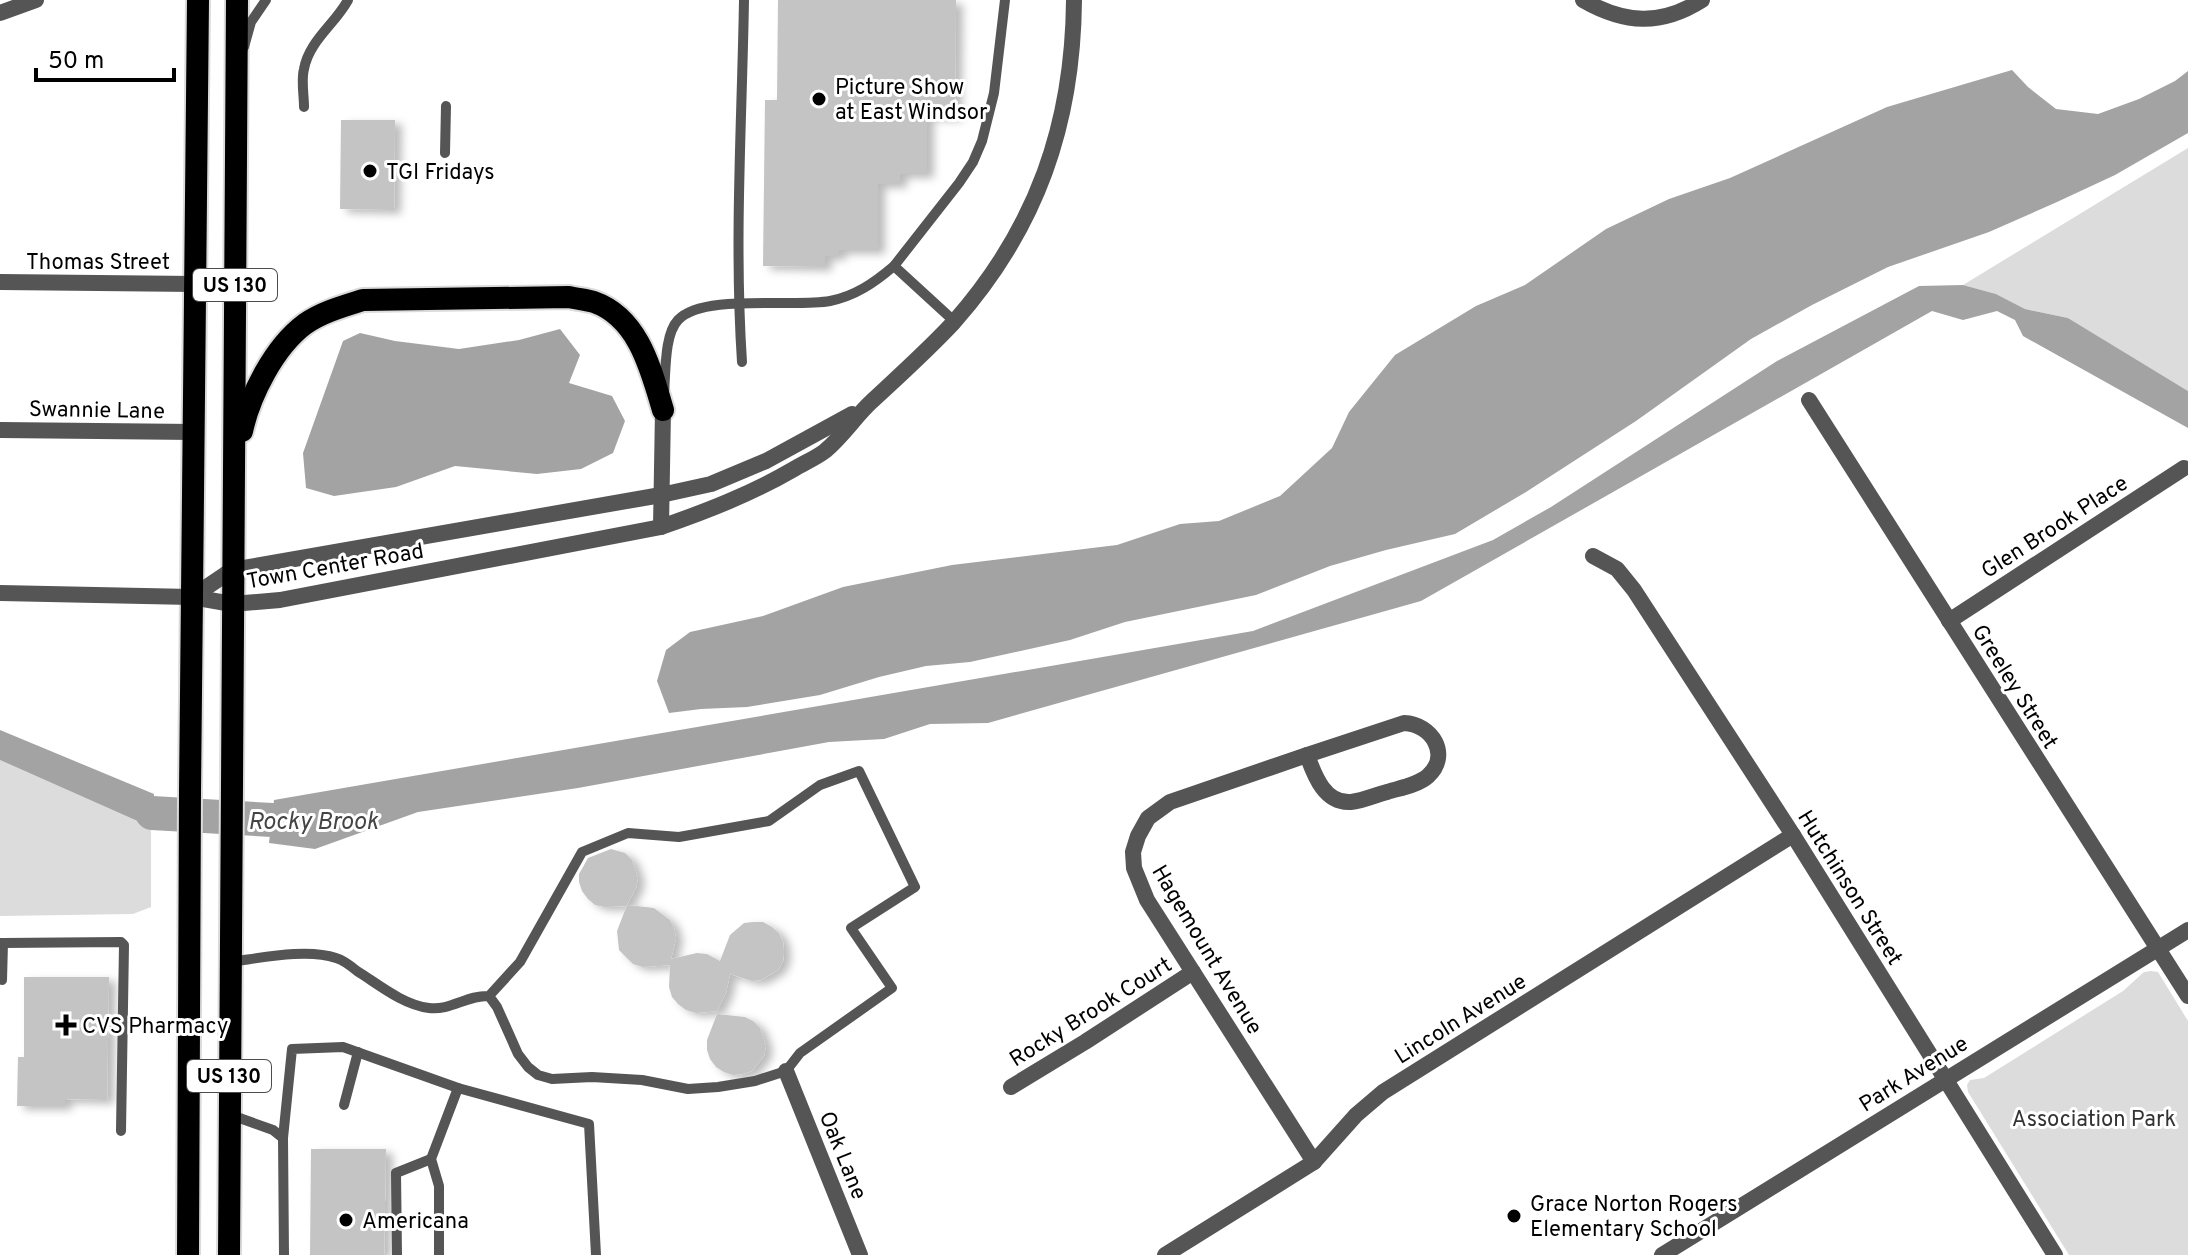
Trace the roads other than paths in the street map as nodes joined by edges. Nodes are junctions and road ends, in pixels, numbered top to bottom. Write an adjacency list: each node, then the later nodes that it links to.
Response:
1 (36, 0): 11 (street)
2 (198, 0): 18 (highway, US 130)
3 (237, 0): 12 (highway, US 130)
4 (266, 0): 12 (lane)
5 (348, 0): 14 (lane)
6 (744, 0): 19 (lane)
7 (1005, 0): 16 (lane)
8 (1074, 0): 20 (street, Town Center Road)
9 (1583, 0): 10 (street)
10 (1702, 0)
11 (0, 13)
12 (237, 71): 27 (highway, US 130)
13 (446, 106): 15 (lane)
14 (304, 107)
15 (445, 153)
16 (894, 266): 19 (lane); 20 (lane)
17 (0, 282): 18 (street, Thomas Street)
18 (195, 284): 26 (highway, US 130)
19 (738, 304): 21 (lane); 24 (lane)
20 (954, 321): 23 (street, Town Center Road)
21 (742, 362)
22 (1809, 400): 36 (street, Greeley Street)
23 (864, 408): 29 (street, Town Center Road); 30 (street, Town Center Road)
24 (663, 410): 27 (highway); 29 (street)
25 (0, 430): 26 (street, Swannie Lane)
26 (194, 432): 34 (highway, US 130)
27 (234, 464): 32 (highway, US 130)
28 (2184, 468): 36 (street, Glen Brook Place)
29 (661, 495): 30 (street); 32 (street, Town Center Road)
30 (661, 527): 35 (street, Town Center Road)
31 (1593, 556): 38 (street, Hutchinson Street)
32 (232, 570): 34 (street, Town Center Road); 35 (highway, US 130)
33 (0, 593): 34 (street)
34 (192, 597): 35 (street, Town Center Road); 58 (highway, US 130)
35 (232, 604): 42 (highway, US 130)
36 (1949, 621): 41 (street, Greeley Street)
37 (1307, 755): 37 (street, Hagemount Avenue); 43 (street, Hagemount Avenue)
38 (1793, 835): 49 (street, Hutchinson Street); 57 (street, Lincoln Avenue)
39 (2188, 930): 41 (street, Park Avenue)
40 (2, 943): 44 (lane); 54 (lane)
41 (2158, 949): 46 (street, Greeley Street); 49 (street, Park Avenue)
42 (230, 962): 45 (lane); 53 (highway, US 130)
43 (1193, 972): 50 (street, Rocky Brook Court); 57 (street, Hagemount Avenue)
44 (2, 980)
45 (489, 996): 48 (lane); 48 (lane)
46 (2188, 996)
47 (358, 1052): 51 (lane); 52 (lane); 55 (lane)
48 (786, 1071): 64 (street, Oak Lane)
49 (1945, 1079): 66 (street, Park Avenue); 67 (street, Hutchinson Street)
50 (1011, 1087)
51 (458, 1088): 56 (lane); 63 (lane)
52 (344, 1105)
53 (229, 1114): 55 (lane); 59 (highway, US 130)
54 (121, 1131)
55 (283, 1138): 60 (lane)
56 (431, 1159): 61 (lane); 62 (lane)
57 (1314, 1162): 65 (street, Lincoln Avenue)
58 (188, 1255)
59 (229, 1255)
60 (284, 1255)
61 (397, 1255)
62 (439, 1255)
63 (596, 1255)
64 (860, 1255)
65 (1165, 1255)
66 (1662, 1255)
67 (2055, 1255)

